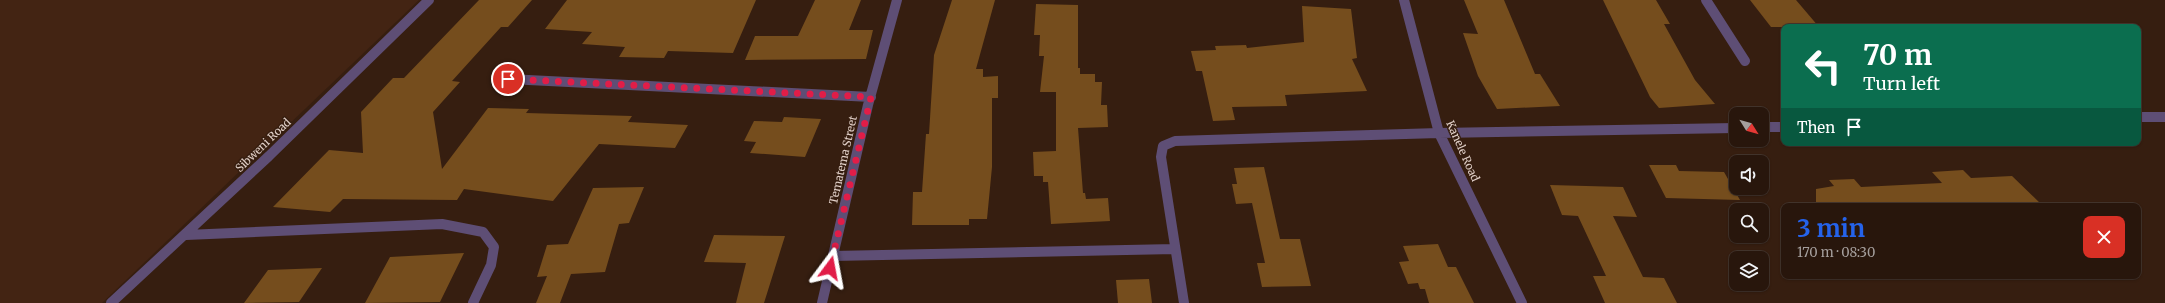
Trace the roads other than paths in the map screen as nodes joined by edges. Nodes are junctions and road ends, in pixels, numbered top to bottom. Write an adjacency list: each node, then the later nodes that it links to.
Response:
1 (428, 0): 14 (street, Sibweni Road)
2 (897, 0): 7 (street, Tematema Street)
3 (1404, 0): 13 (street, Kanele Road)
4 (1706, 0): 5 (street)
5 (1745, 61)
6 (508, 79): 7 (street)
7 (871, 97): 16 (street, Tematema Street)
8 (2165, 117): 9 (street)
9 (2141, 118)
10 (1781, 126): 11 (street)
11 (1769, 127)
12 (1729, 128): 13 (street)
13 (1439, 133): 15 (street); 21 (street, Kanele Road)
14 (186, 235): 17 (street, Sibweni Road); 18 (street)
15 (1175, 249): 16 (street); 20 (street)
16 (833, 256): 19 (street, Tematema Street)
17 (111, 303)
18 (473, 303)
19 (822, 303)
20 (1184, 303)
21 (1522, 303)

